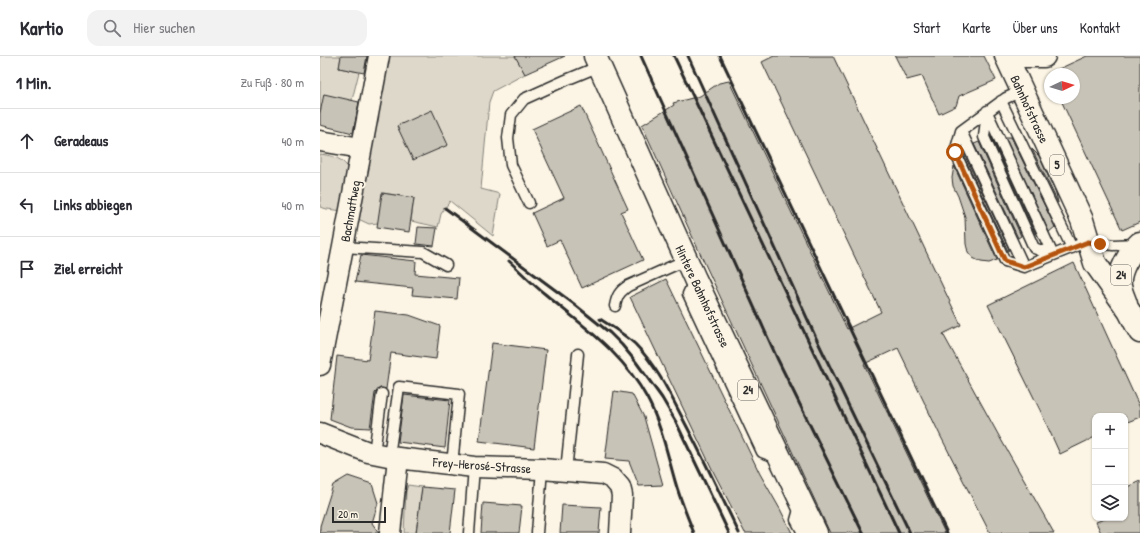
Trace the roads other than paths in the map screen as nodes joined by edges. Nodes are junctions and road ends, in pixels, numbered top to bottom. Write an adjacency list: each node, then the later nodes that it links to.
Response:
1 (379, 56): 11 (street, Bachmattweg)
2 (1006, 56): 6 (main road, Bahnhofstrasse / 5)
3 (1017, 56): 4 (main road)
4 (1044, 56)
5 (598, 61): 12 (lane); 19 (main road, Hintere Bahnhofstrasse / 24)
6 (1022, 91): 7 (lane); 14 (main road, Bahnhofstrasse / 5)
7 (1001, 101): 8 (lane); 14 (lane)
8 (987, 111): 9 (lane); 16 (lane)
9 (961, 130): 18 (lane); 18 (lane)
10 (320, 141): 11 (street)
11 (362, 148): 15 (street, Bachmattweg)
12 (529, 203)
13 (1140, 243): 14 (lane); 21 (main road, 24)
14 (1080, 245): 16 (lane); 21 (main road, Bahnhofstrasse / 5)
15 (344, 248): 17 (lane); 24 (street, Bachmattweg)
16 (1054, 255): 18 (lane)
17 (446, 265)
18 (1024, 267)
19 (690, 269): 20 (lane); 32 (main road, Hintere Bahnhofstrasse / 24)
20 (615, 306)
21 (1129, 311): 22 (main road, Bahnhofstrasse / 5)
22 (1140, 332)
23 (578, 354): 31 (lane)
24 (320, 365)
25 (382, 394): 27 (lane)
26 (320, 433): 27 (street, Frey-Herosé-Strasse)
27 (387, 456): 28 (street, Frey-Herosé-Strasse); 28 (lane); 33 (street)
28 (452, 465): 29 (street, Frey-Herosé-Strasse)
29 (474, 467): 30 (street, Frey-Herosé-Strasse); 34 (lane)
30 (542, 469): 31 (street, Frey-Herosé-Strasse); 35 (lane)
31 (566, 471): 36 (street, Frey-Herosé-Strasse)
32 (801, 502): 37 (lane); 38 (main road, Hintere Bahnhofstrasse / 24)
33 (390, 533)
34 (469, 533)
35 (537, 533)
36 (620, 533)
37 (803, 533)
38 (816, 533)

